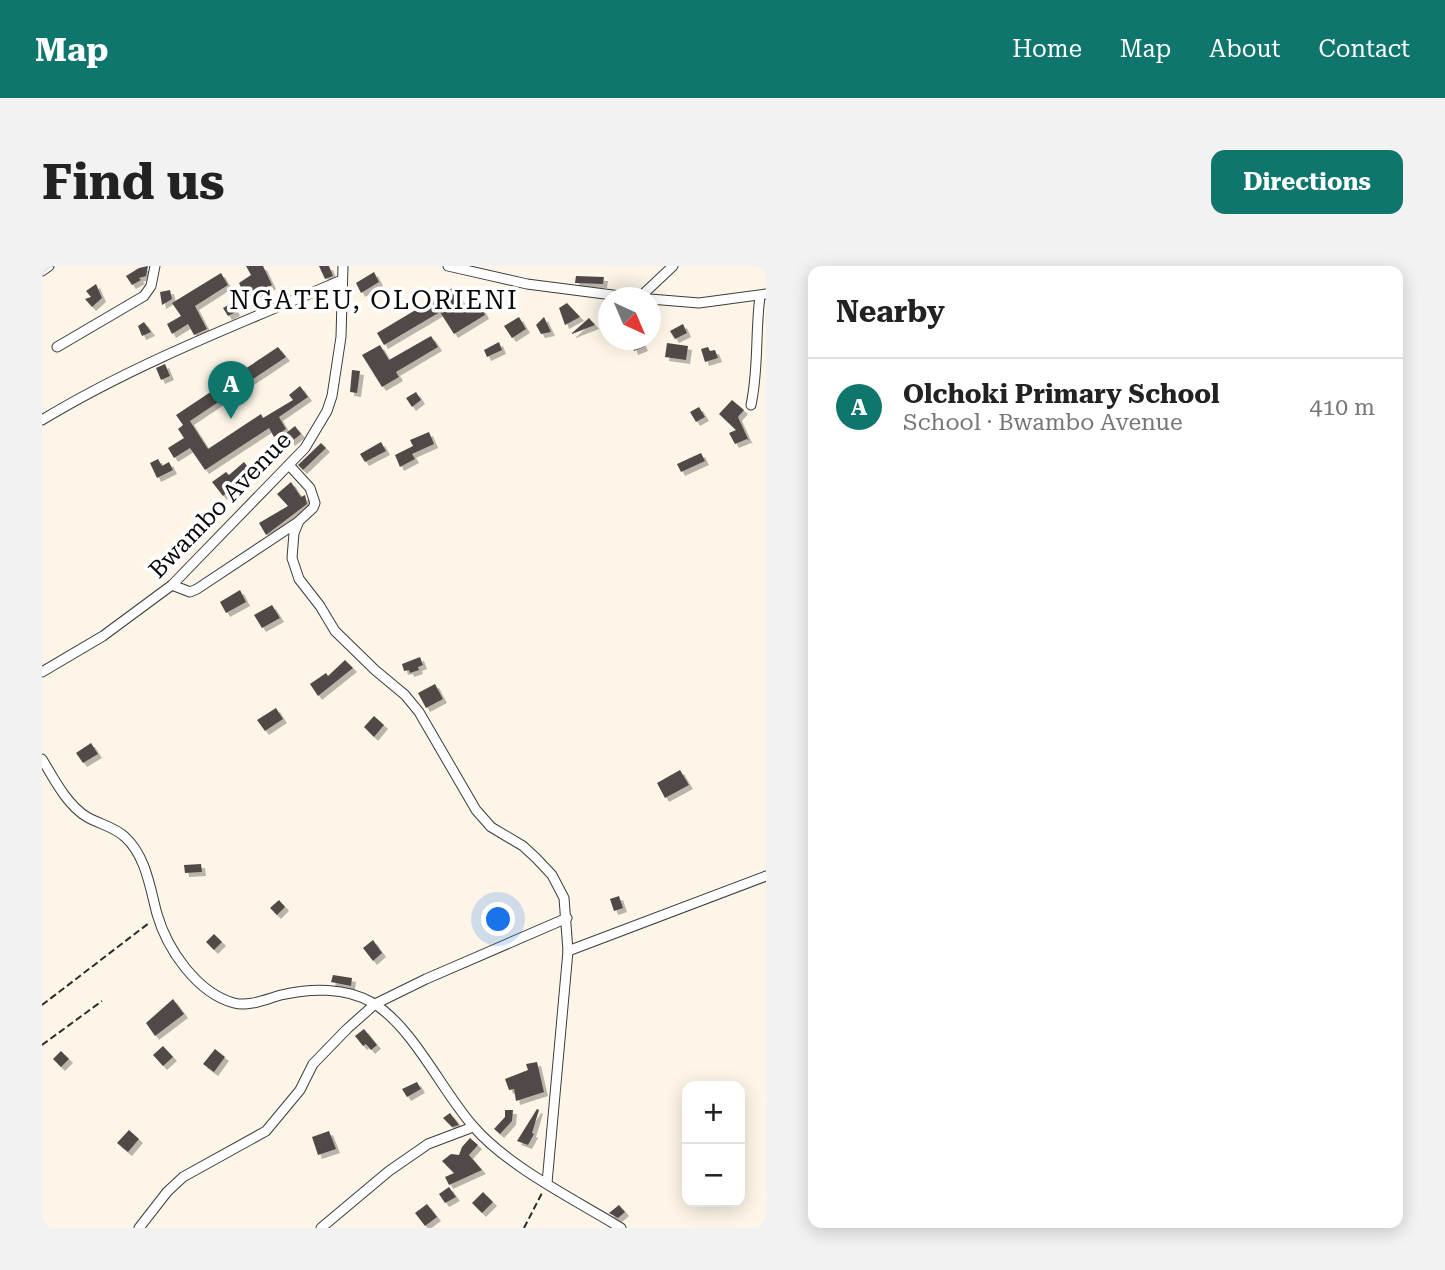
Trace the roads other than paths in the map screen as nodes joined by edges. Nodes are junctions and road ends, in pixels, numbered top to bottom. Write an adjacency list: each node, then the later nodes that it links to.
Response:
1 (49, 266): 6 (street)
2 (155, 266): 12 (street)
3 (343, 266): 7 (street, Bwambo Avenue)
4 (449, 266): 9 (street)
5 (673, 266): 8 (street)
6 (42, 271)
7 (342, 280): 14 (street); 15 (street, Bwambo Avenue)
8 (649, 287)
9 (598, 293)
10 (763, 295): 11 (street); 13 (street)
11 (661, 300)
12 (57, 347)
13 (751, 405)
14 (42, 420)
15 (289, 465): 16 (street); 17 (street, Bwambo Avenue)
16 (299, 521): 17 (street); 21 (street)
17 (172, 585): 18 (street, Bwambo Avenue)
18 (42, 672)
19 (42, 760): 23 (street)
20 (766, 876): 22 (street)
21 (567, 918): 22 (street); 23 (street)
22 (568, 951): 25 (street)
23 (375, 1004): 24 (street); 26 (street)
24 (473, 1127): 25 (street); 27 (street)
25 (547, 1183): 28 (street)
26 (139, 1228)
27 (321, 1228)
28 (621, 1228)

